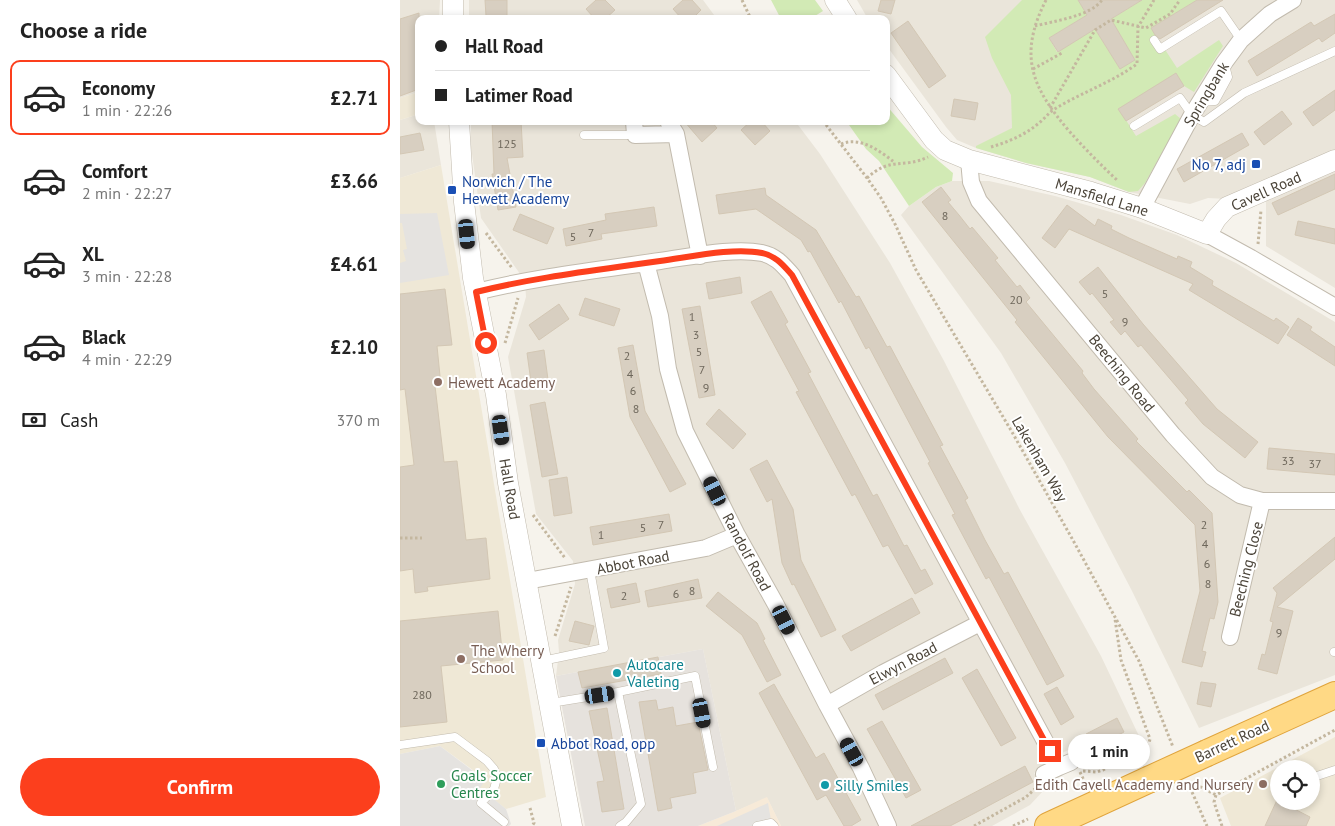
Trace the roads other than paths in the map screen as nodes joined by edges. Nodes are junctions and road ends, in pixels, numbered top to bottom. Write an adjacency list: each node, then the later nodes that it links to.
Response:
1 (453, 0): 4 (street)
2 (835, 0): 5 (street)
3 (1293, 0): 7 (street, Springbank)
4 (453, 15)
5 (844, 15)
6 (1154, 40): 7 (lane)
7 (1241, 40): 10 (street, Springbank)
8 (1335, 51): 10 (lane)
9 (890, 80): 16 (street, Mansfield Lane)
10 (1196, 109): 12 (lane); 18 (street, Springbank)
11 (459, 125): 22 (street, Hall Road)
12 (1134, 126)
13 (635, 128): 14 (street); 15 (lane)
14 (672, 128): 20 (street)
15 (584, 136)
16 (970, 160): 18 (street, Mansfield Lane); 24 (street, Beeching Road)
17 (1335, 160): 19 (street, Cavell Road)
18 (1142, 208): 19 (street, Mansfield Lane)
19 (1207, 234): 23 (street, Mansfield Lane)
20 (700, 256): 21 (street); 29 (street)
21 (646, 263): 22 (street); 26 (street, Randolf Road)
22 (476, 292): 28 (street, Hall Road)
23 (1335, 307)
24 (1262, 501): 25 (street, Beeching Road); 30 (street, Beeching Close)
25 (1335, 501)
26 (737, 535): 27 (street, Abbot Road); 35 (street, Randolf Road)
27 (590, 570): 28 (street, Abbot Road); 31 (lane)
28 (527, 581): 31 (street, Hall Road)
29 (980, 622): 35 (street, Elwyn Road); 38 (street)
30 (1230, 637)
31 (542, 661): 34 (street, Hall Road)
32 (618, 692): 34 (lane); 37 (lane); 43 (lane)
33 (1335, 695): 47 (highway, Barrett Road, bridge)
34 (549, 703): 42 (street, Hall Road)
35 (826, 705): 46 (street, Randolf Road)
36 (400, 745): 41 (lane)
37 (713, 767)
38 (1058, 768)
39 (1335, 770): 40 (lane)
40 (1320, 775)
41 (504, 822)
42 (572, 826)
43 (620, 826)
44 (757, 826): 45 (lane)
45 (774, 826)
46 (888, 826)
47 (1048, 826)

